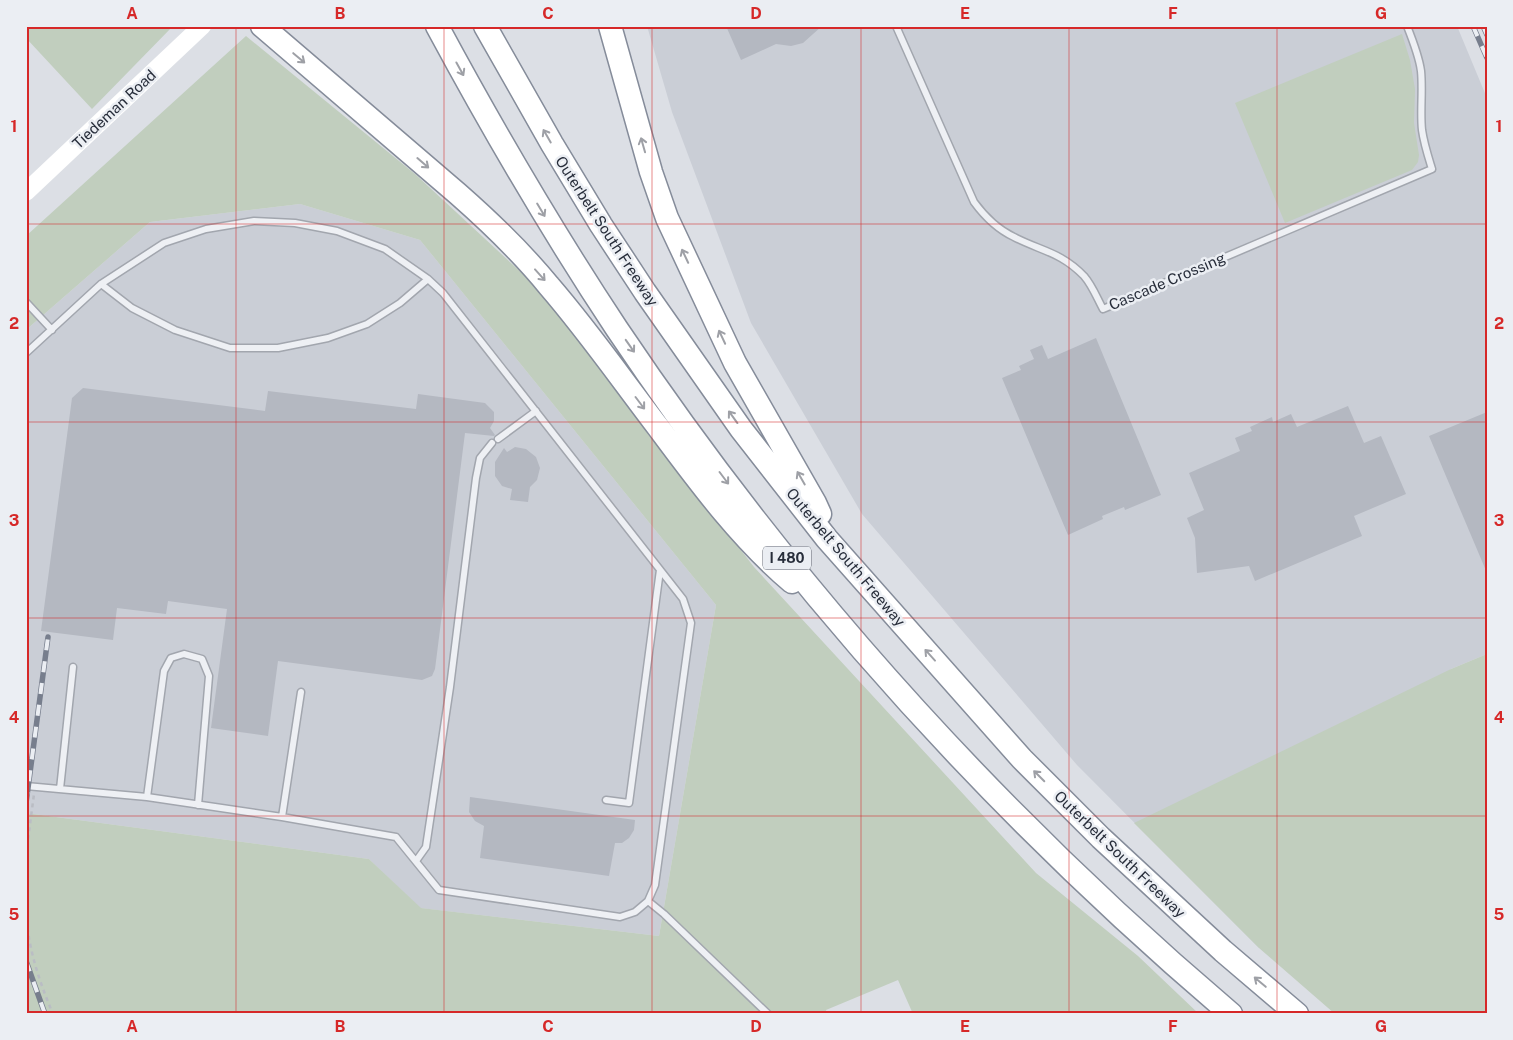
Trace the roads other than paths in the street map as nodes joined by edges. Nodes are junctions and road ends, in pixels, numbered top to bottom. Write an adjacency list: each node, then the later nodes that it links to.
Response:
1 (202, 26): 8 (main road, Tiedeman Road)
2 (262, 26): 17 (highway, one-way to 17)
3 (437, 26): 17 (highway, I 480, one-way to 17)
4 (485, 26): 15 (highway, Outerbelt South Freeway / I 480, one-way to 4)
5 (610, 26): 15 (highway, one-way to 5)
6 (896, 26): 7 (lane, Cascade Crossing)
7 (1407, 26)
8 (26, 192)
9 (428, 279): 10 (lane); 10 (lane); 14 (lane)
10 (101, 284): 12 (lane)
11 (26, 302): 12 (lane)
12 (52, 330): 13 (lane)
13 (27, 352)
14 (536, 411): 16 (lane); 26 (lane)
15 (826, 539): 30 (highway, Outerbelt South Freeway / I 480, one-way to 15)
16 (660, 570): 23 (lane); 27 (lane)
17 (837, 620): 29 (highway, I 480)
18 (73, 667): 21 (lane)
19 (301, 692): 25 (lane)
20 (26, 786): 21 (lane)
21 (60, 789): 22 (lane)
22 (147, 797): 24 (lane); 24 (lane)
23 (606, 800)
24 (198, 804): 25 (lane)
25 (282, 817): 26 (lane)
26 (416, 861): 27 (lane)
27 (648, 901): 28 (lane)
28 (768, 1014)
29 (1231, 1014)
30 (1297, 1014)

